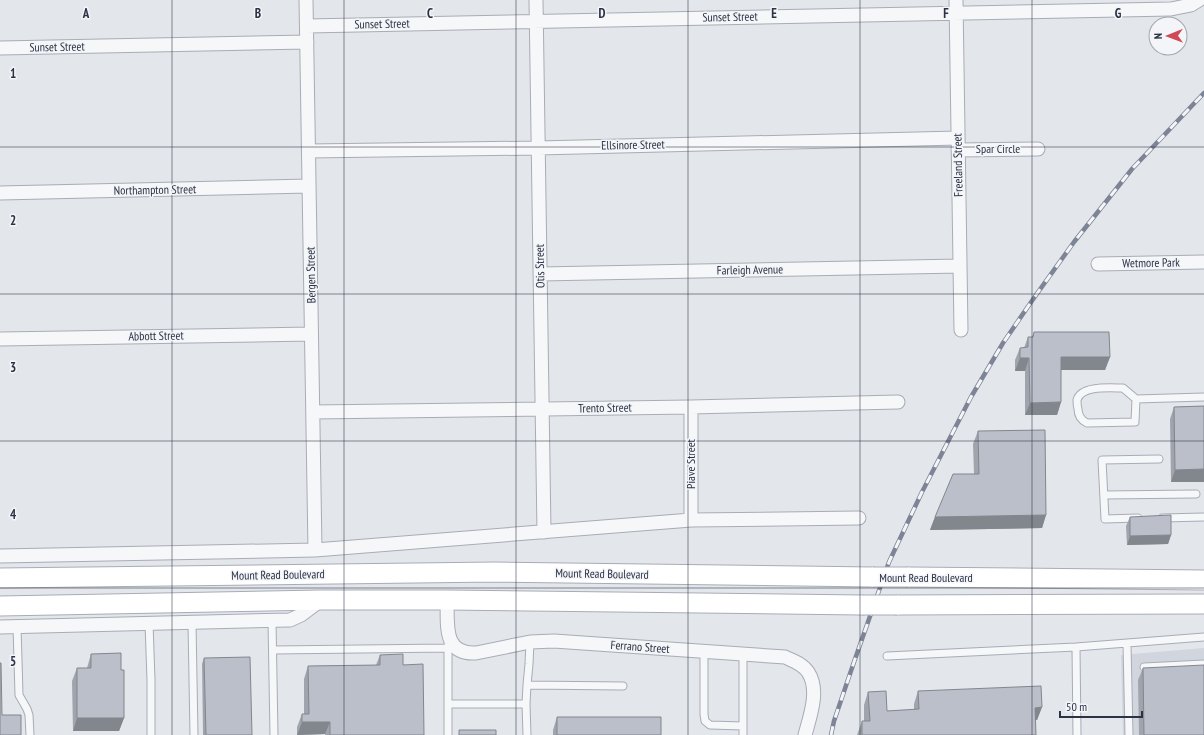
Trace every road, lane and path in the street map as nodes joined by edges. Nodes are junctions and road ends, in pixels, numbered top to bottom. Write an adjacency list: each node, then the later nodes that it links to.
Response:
1 (306, 0): 6 (street, Bergen Street)
2 (536, 0): 5 (street, Otis Street)
3 (1200, 0): 4 (street, Sunset Street)
4 (956, 6): 5 (street, Sunset Street); 9 (street, Freeland Street)
5 (536, 21): 6 (street, Sunset Street); 10 (street, Otis Street)
6 (307, 26): 7 (street, Bergen Street)
7 (307, 42): 8 (street, Sunset Street); 12 (street, Bergen Street)
8 (0, 48)
9 (958, 144): 10 (street, Ellsinore Street); 11 (street, Spar Circle); 17 (street, Freeland Street)
10 (538, 148): 12 (street, Ellsinore Street); 18 (street, Otis Street)
11 (1038, 149)
12 (309, 151): 13 (street, Bergen Street)
13 (309, 186): 14 (street, Northampton Street); 20 (street, Bergen Street)
14 (0, 193)
15 (1204, 262): 16 (street, Wetmore Park)
16 (1098, 264)
17 (960, 266): 18 (street, Farleigh Avenue); 19 (street, Freeland Street)
18 (540, 274): 26 (street, Otis Street)
19 (961, 330)
20 (312, 334): 21 (street, Abbott Street); 27 (street, Bergen Street)
21 (0, 339)
22 (1204, 397): 23 (lane)
23 (1136, 399): 23 (lane)
24 (898, 402): 25 (street, Trento Street)
25 (691, 407): 26 (street, Trento Street); 35 (street, Piave Street)
26 (542, 409): 27 (street, Trento Street); 36 (street, Otis Street)
27 (313, 412): 37 (street, Bergen Street)
28 (1159, 459): 30 (lane)
29 (1196, 494): 30 (lane)
30 (1104, 495): 33 (lane)
31 (1204, 517): 34 (lane)
32 (858, 518): 35 (street, Mount Read Boulevard)
33 (1143, 518)
34 (1158, 518)
35 (691, 520): 36 (street, Mount Read Boulevard)
36 (544, 532): 37 (street, Mount Read Boulevard)
37 (315, 550): 38 (street, Mount Read Boulevard)
38 (0, 556)
39 (495, 572): 40 (main road, Mount Read Boulevard); 42 (main road, Mount Read Boulevard, bridge); 44 (main road)
40 (399, 574): 41 (main road, Mount Read Boulevard); 44 (main road)
41 (0, 578)
42 (1204, 580)
43 (320, 600): 44 (main road); 46 (main road); 47 (street)
44 (447, 600): 45 (main road, bridge); 52 (street)
45 (1204, 604)
46 (0, 606)
47 (272, 621): 48 (street); 58 (lane)
48 (192, 623): 49 (street); 71 (lane)
49 (149, 624): 50 (street); 70 (lane)
50 (17, 626): 51 (street); 69 (lane)
51 (0, 627)
52 (448, 635): 54 (street, Ferrano Street); 57 (lane)
53 (1204, 637): 55 (lane)
54 (530, 642): 59 (street, Ferrano Street); 64 (lane)
55 (1127, 644): 56 (lane); 78 (lane)
56 (1076, 647): 61 (lane); 77 (lane)
57 (448, 648): 58 (lane); 66 (lane)
58 (273, 650): 72 (lane)
59 (704, 652): 60 (street, Ferrano Street); 68 (lane)
60 (743, 654): 68 (lane); 76 (street, Ferrano Street)
61 (887, 656)
62 (1204, 664): 63 (lane)
63 (1144, 667)
64 (527, 685): 65 (lane); 67 (lane)
65 (623, 686)
66 (448, 704): 67 (lane); 73 (lane)
67 (526, 704): 74 (lane)
68 (743, 726): 75 (lane)
69 (30, 735)
70 (151, 735)
71 (194, 735)
72 (274, 735)
73 (448, 735)
74 (527, 735)
75 (743, 735)
76 (805, 735)
77 (1077, 735)
78 (1129, 735)

